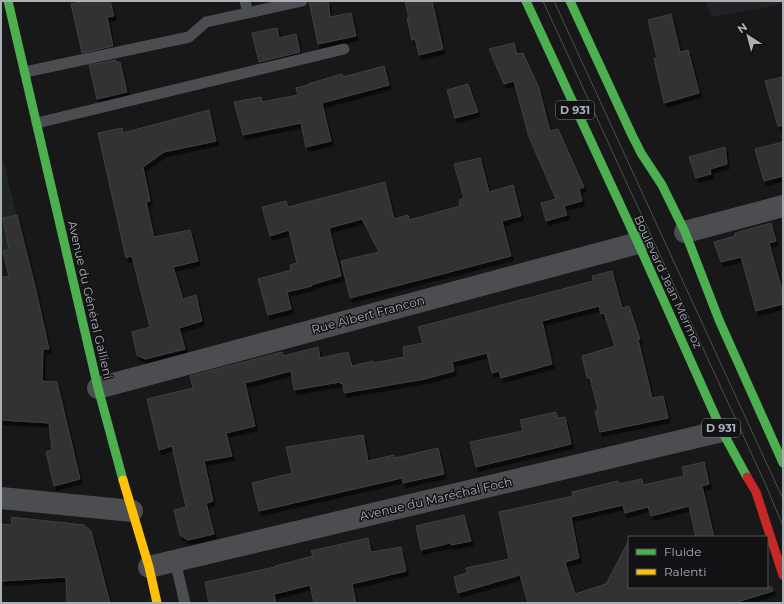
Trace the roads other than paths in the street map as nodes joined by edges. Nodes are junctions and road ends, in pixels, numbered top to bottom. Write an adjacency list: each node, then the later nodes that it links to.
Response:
1 (8, 1): 8 (main road, Avenue du Général Gallieni)
2 (246, 1): 6 (lane)
3 (302, 1): 6 (lane)
4 (526, 1): 12 (main road, Boulevard Jean Mermoz / D 931)
5 (570, 1): 11 (main road)
6 (248, 13): 8 (lane)
7 (344, 49): 9 (lane)
8 (25, 72): 9 (main road, Avenue du Général Gallieni)
9 (37, 124): 13 (main road, Avenue du Général Gallieni)
10 (783, 206): 11 (street)
11 (685, 232): 15 (main road)
12 (638, 243): 13 (street, Rue Albert Francon); 14 (main road, Boulevard Jean Mermoz / D 931)
13 (98, 388): 17 (main road, Avenue du Général Gallieni)
14 (722, 431): 18 (street, Avenue du Maréchal Foch); 20 (main road, Boulevard Jean Mermoz / D 931)
15 (783, 463)
16 (1, 498): 17 (street)
17 (132, 511): 19 (main road, Avenue du Général Gallieni)
18 (175, 560): 19 (street, Avenue du Maréchal Foch); 22 (lane)
19 (149, 567): 21 (main road, Avenue du Général Gallieni)
20 (783, 575)
21 (157, 603)
22 (185, 603)

